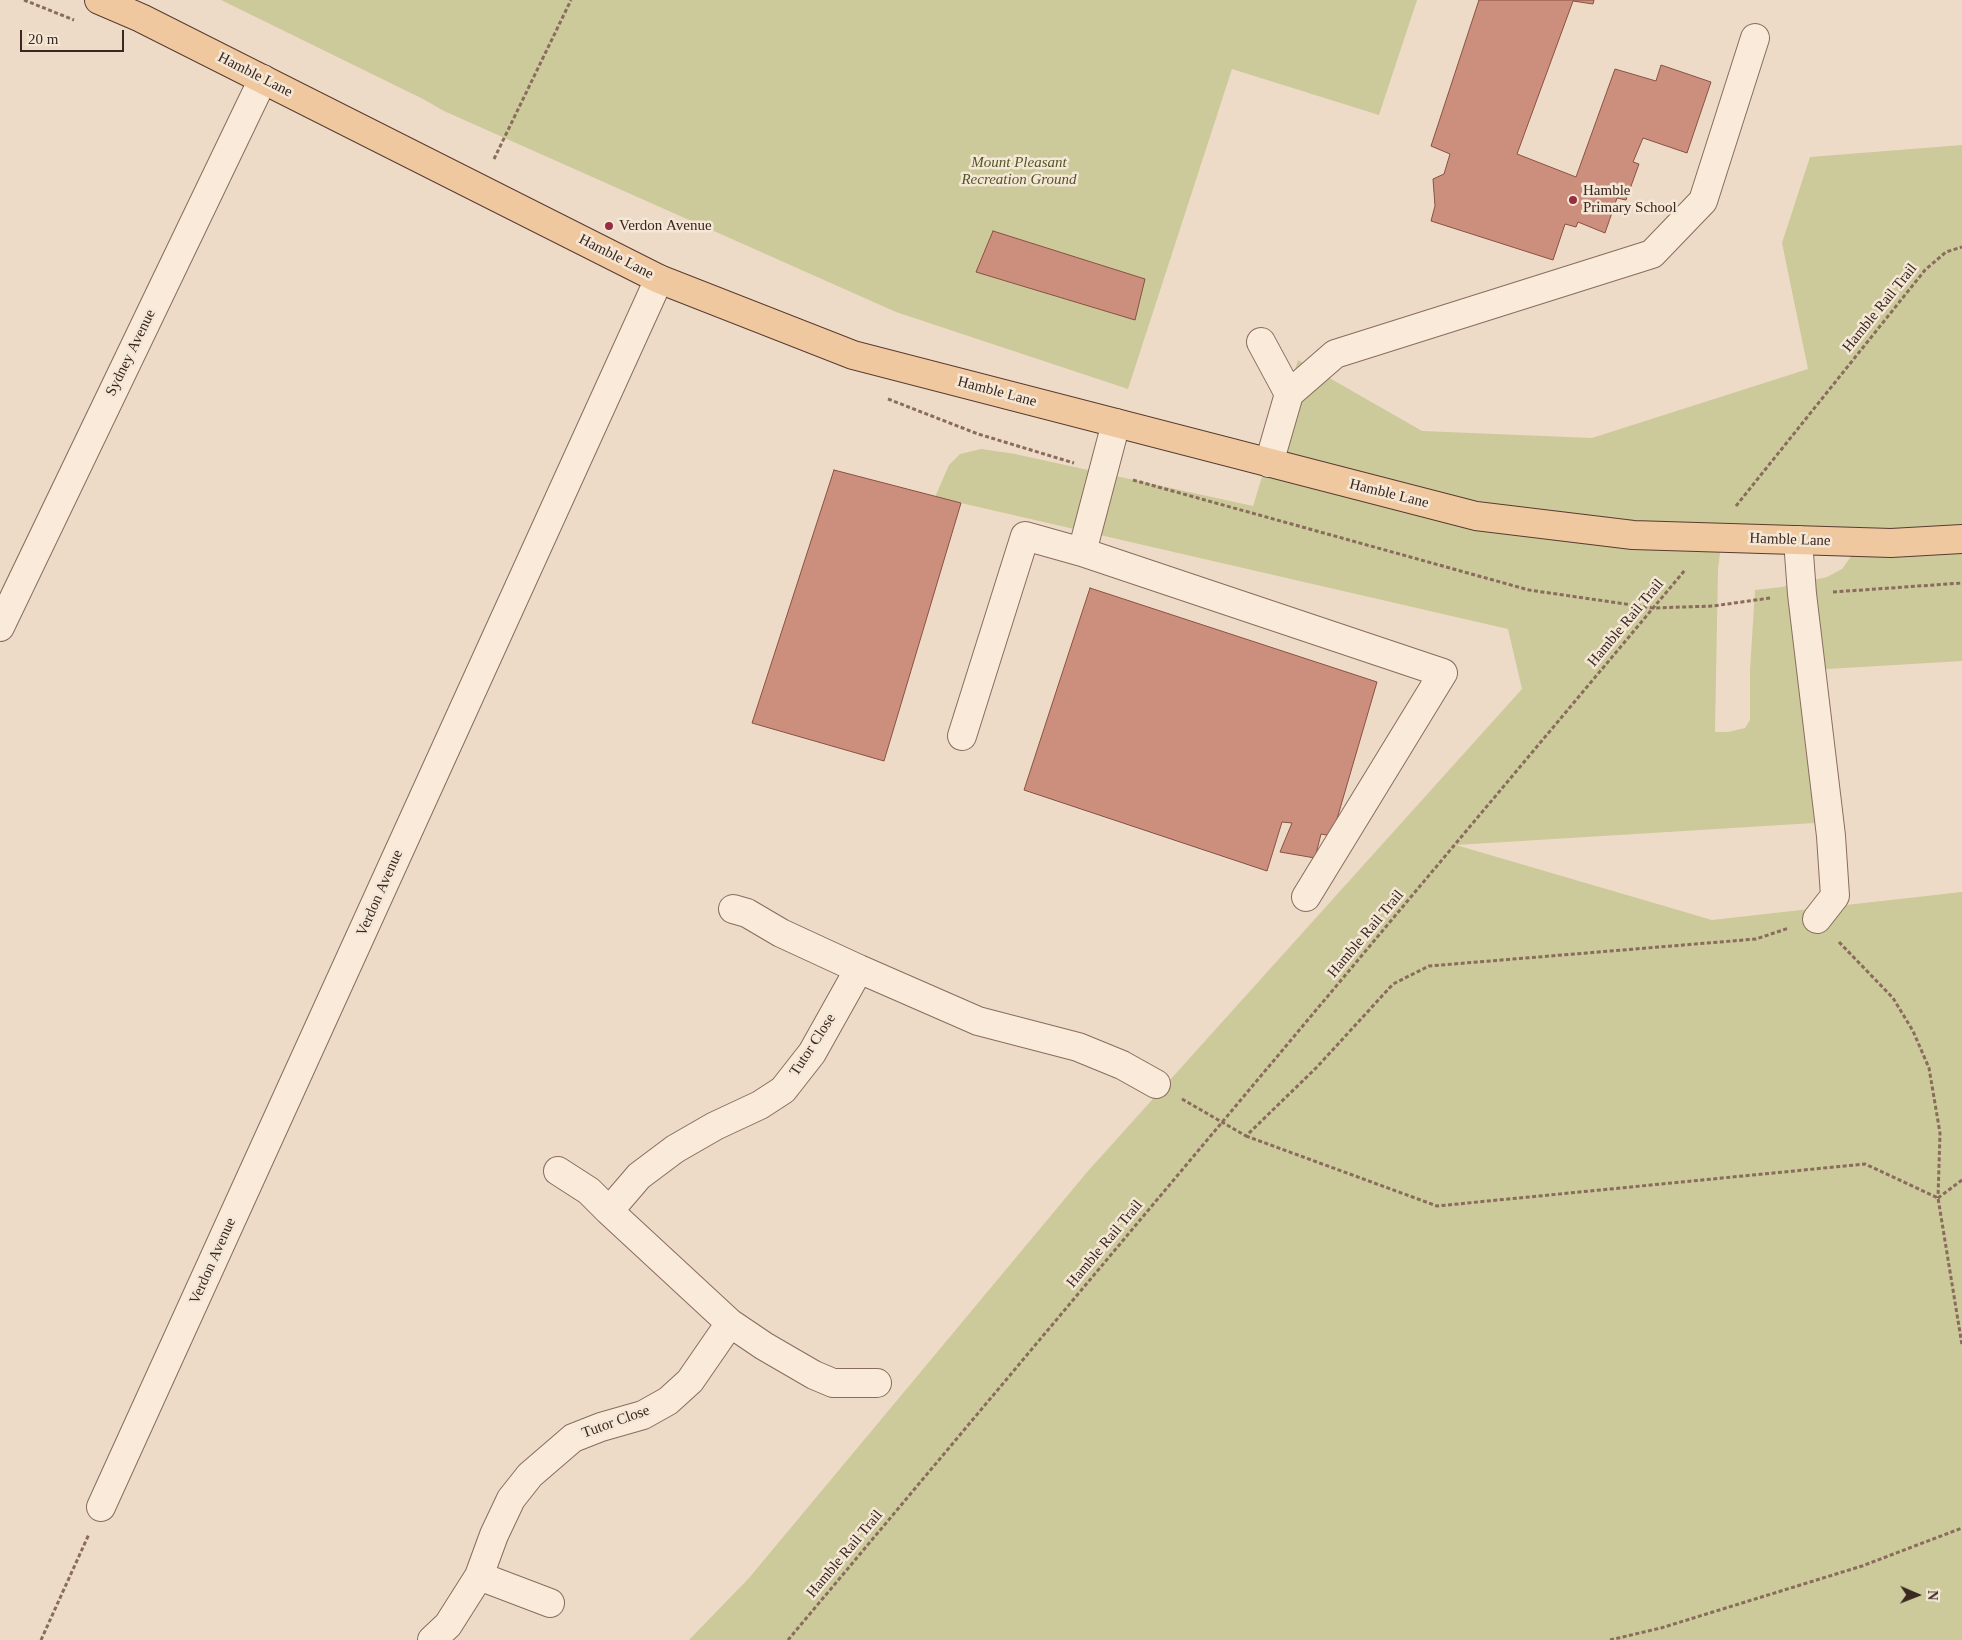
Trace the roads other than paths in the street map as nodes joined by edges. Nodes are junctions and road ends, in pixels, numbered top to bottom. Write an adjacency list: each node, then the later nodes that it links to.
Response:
1 (100, 0): 3 (main road, Hamble Lane)
2 (1755, 38): 6 (street)
3 (263, 79): 4 (main road, Hamble Lane); 12 (street, Sydney Avenue)
4 (659, 279): 7 (main road, Hamble Lane); 23 (street, Verdon Avenue)
5 (1261, 342): 6 (street)
6 (1289, 394): 8 (street)
7 (1116, 423): 8 (main road, Hamble Lane); 11 (street)
8 (1268, 463): 10 (main road, Hamble Lane)
9 (1962, 539): 10 (main road, Hamble Lane)
10 (1798, 540): 16 (street)
11 (1082, 552): 13 (street); 14 (street)
12 (0, 626)
13 (962, 736)
14 (1306, 897)
15 (733, 909): 17 (street)
16 (1817, 919)
17 (859, 969): 18 (street); 20 (street, Tutor Close)
18 (1156, 1084)
19 (558, 1171): 20 (street)
20 (609, 1211): 21 (street)
21 (730, 1323): 22 (street); 24 (street, Tutor Close)
22 (877, 1383)
23 (101, 1507)
24 (479, 1576): 25 (street); 26 (street, Tutor Close)
25 (550, 1603)
26 (432, 1640)

